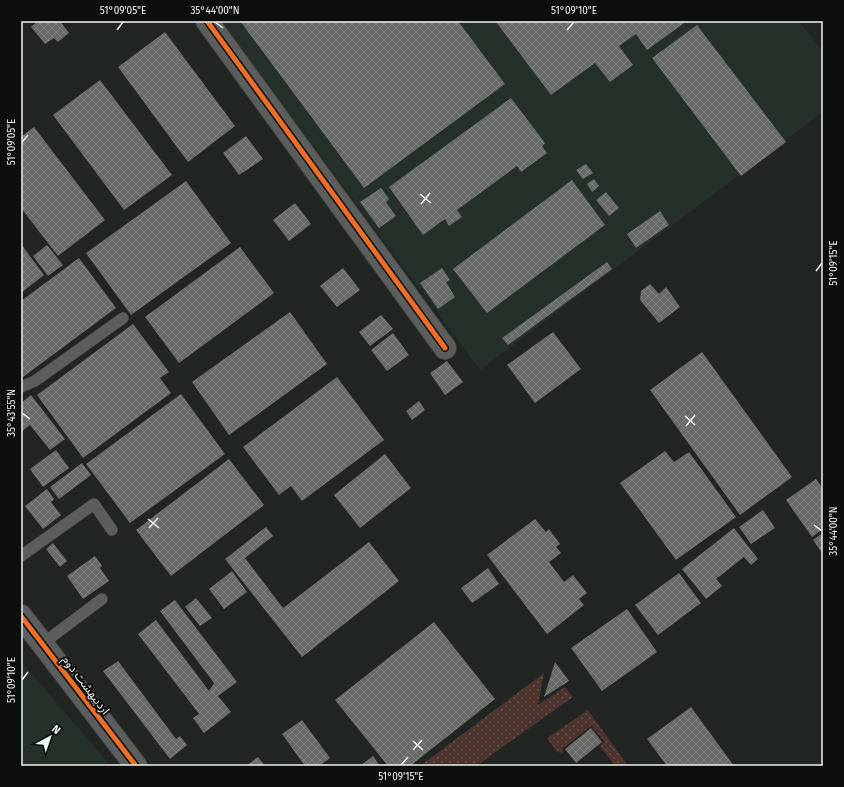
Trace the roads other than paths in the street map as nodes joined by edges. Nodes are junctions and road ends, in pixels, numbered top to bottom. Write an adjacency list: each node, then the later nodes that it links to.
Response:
1 (207, 21): 3 (street)
2 (123, 318): 4 (lane)
3 (445, 348)
4 (21, 387)
5 (112, 530): 6 (lane)
6 (21, 556)
7 (102, 599): 9 (lane)
8 (21, 616): 9 (street, اردیبهشت دوم)
9 (42, 644): 10 (street, اردیبهشت دوم)
10 (136, 766)

